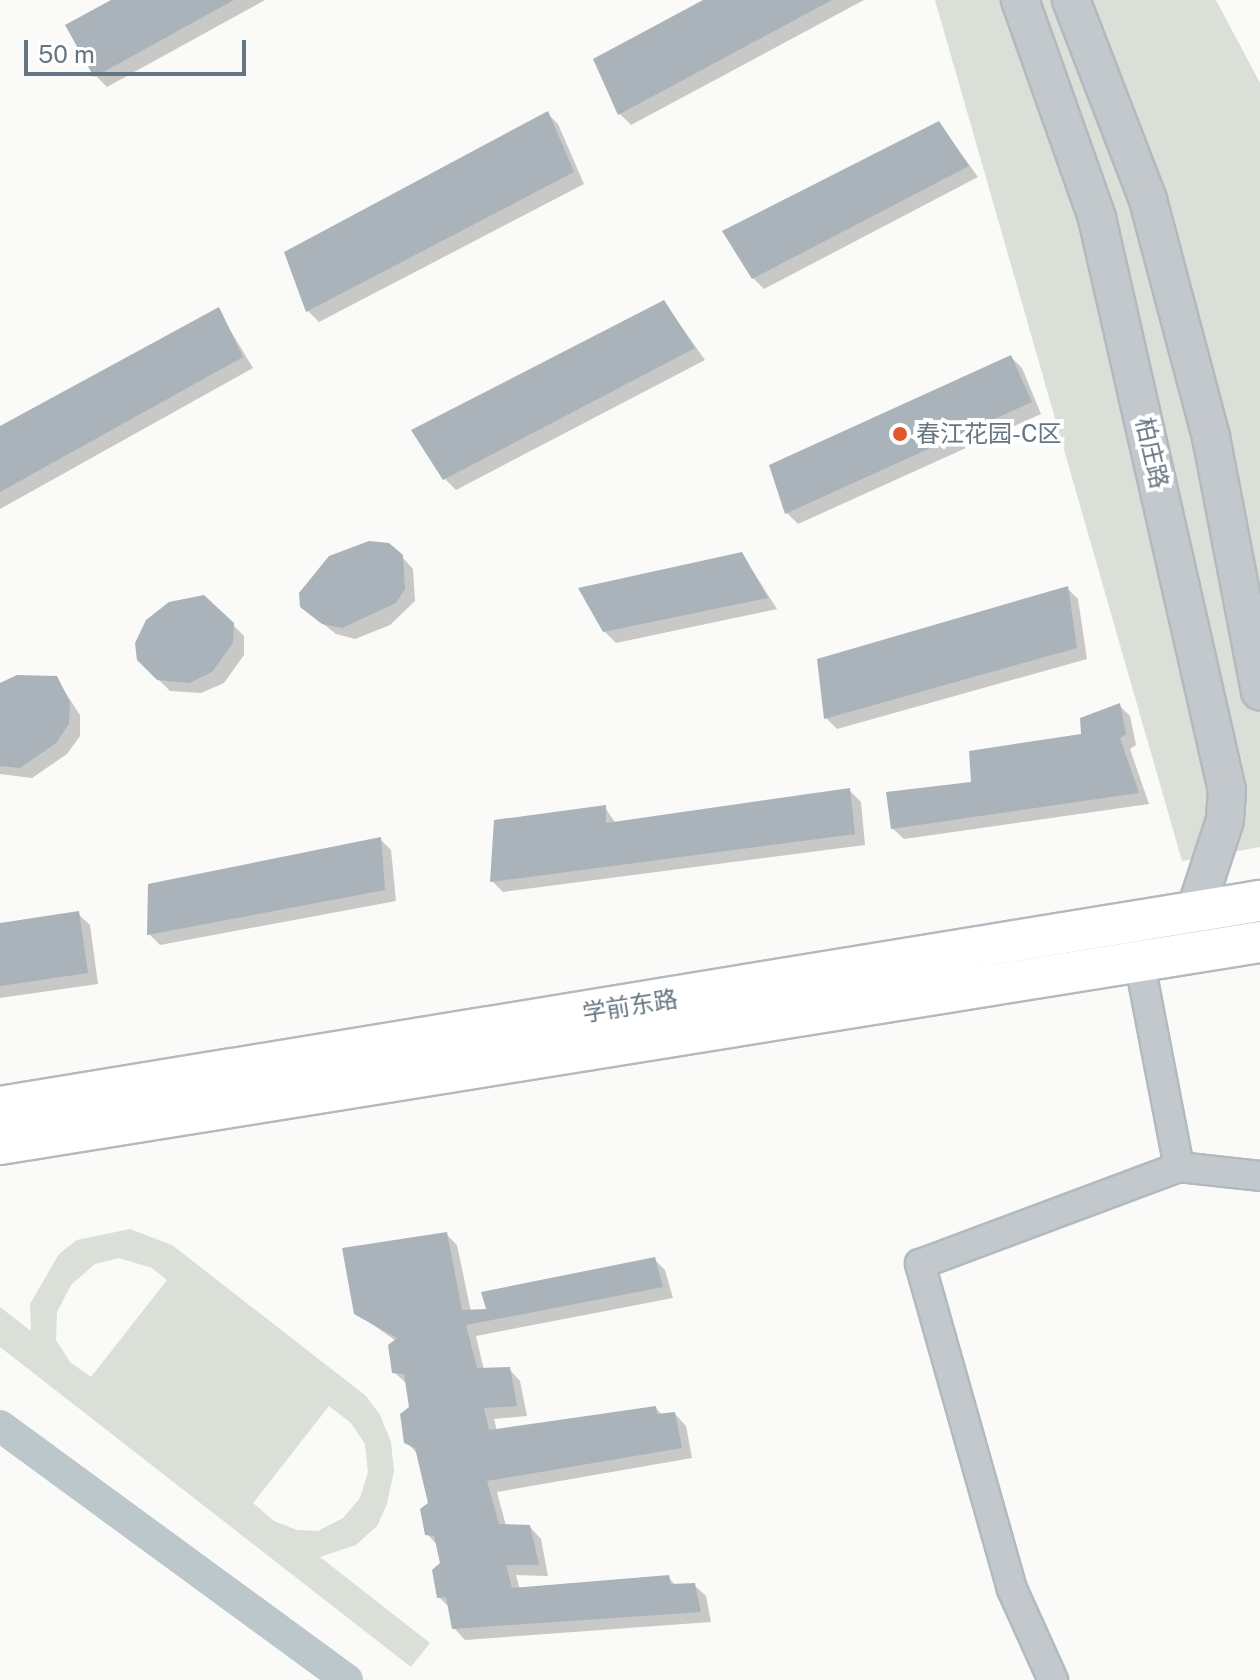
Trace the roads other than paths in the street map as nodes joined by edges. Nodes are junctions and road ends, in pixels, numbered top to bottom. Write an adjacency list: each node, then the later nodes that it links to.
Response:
1 (1020, 0): 5 (street, 柏庄路)
2 (1071, 0): 3 (street)
3 (1260, 691)
4 (1260, 901): 5 (main road, 学前东路)
5 (1195, 912): 7 (main road, 学前东路)
6 (1260, 942): 7 (main road, 学前东路)
7 (1136, 943): 8 (main road, 学前东路); 9 (main road, 学前东路); 10 (street)
8 (0, 1107)
9 (0, 1144)
10 (1179, 1167): 11 (street); 12 (street)
11 (1260, 1176)
12 (1053, 1680)

